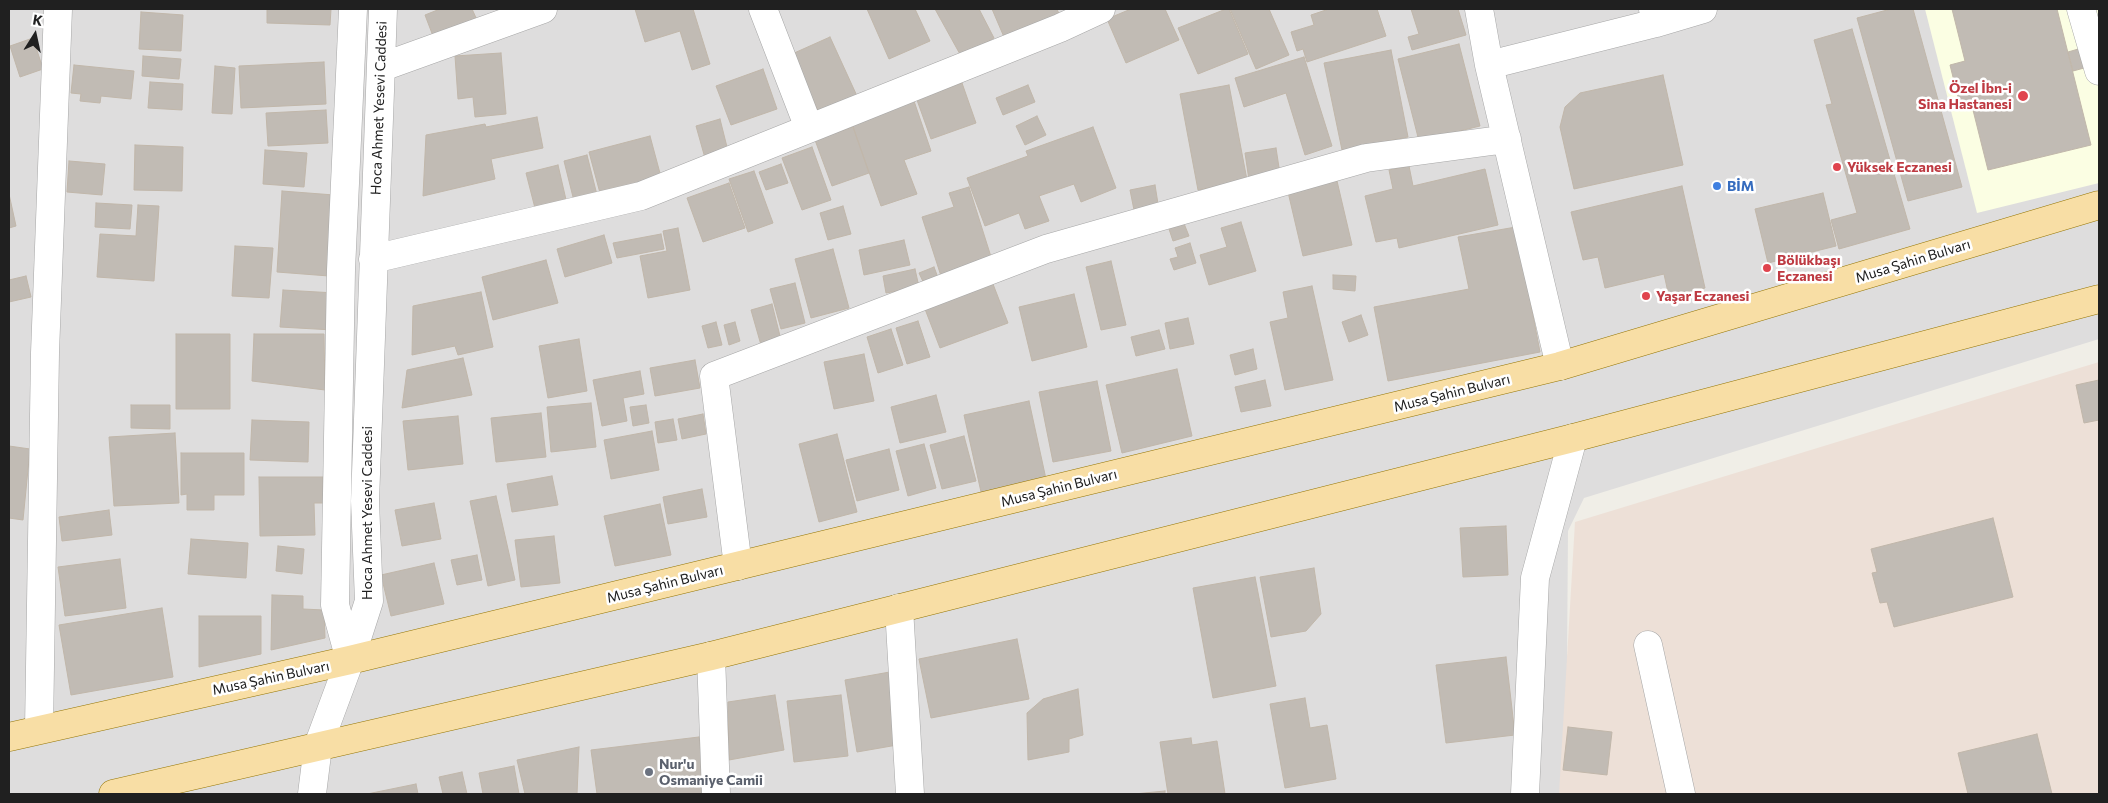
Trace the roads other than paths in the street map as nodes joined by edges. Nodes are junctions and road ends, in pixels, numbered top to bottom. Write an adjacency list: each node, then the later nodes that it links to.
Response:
1 (58, 9): 26 (street)
2 (353, 9): 25 (street, Hoca Ahmet Yesevi Caddesi)
3 (383, 9): 12 (street, Hoca Ahmet Yesevi Caddesi)
4 (543, 9): 12 (street)
5 (763, 9): 14 (street)
6 (1101, 9): 14 (street)
7 (1479, 9): 11 (street)
8 (1703, 9): 10 (street)
9 (2081, 9): 13 (street)
10 (1654, 16): 11 (street)
11 (1489, 64): 15 (street)
12 (382, 67): 17 (street, Hoca Ahmet Yesevi Caddesi)
13 (2099, 71)
14 (809, 128): 17 (street)
15 (1507, 139): 19 (street); 21 (street)
16 (2099, 205): 19 (main road, Musa Şahin Bulvarı)
17 (373, 259): 25 (street, Hoca Ahmet Yesevi Caddesi)
18 (2099, 299): 20 (main road)
19 (1560, 366): 21 (main road, Musa Şahin Bulvarı)
20 (1573, 438): 22 (main road); 33 (street)
21 (738, 566): 25 (main road, Musa Şahin Bulvarı)
22 (899, 608): 24 (main road); 32 (street)
23 (1648, 645): 34 (street)
24 (711, 656): 28 (main road); 31 (street)
25 (350, 660): 26 (main road, Musa Şahin Bulvarı); 28 (street)
26 (39, 729): 27 (main road, Musa Şahin Bulvarı)
27 (9, 737)
28 (318, 746): 29 (main road); 30 (street)
29 (113, 794)
30 (312, 794)
31 (716, 794)
32 (910, 794)
33 (1525, 794)
34 (1681, 794)

